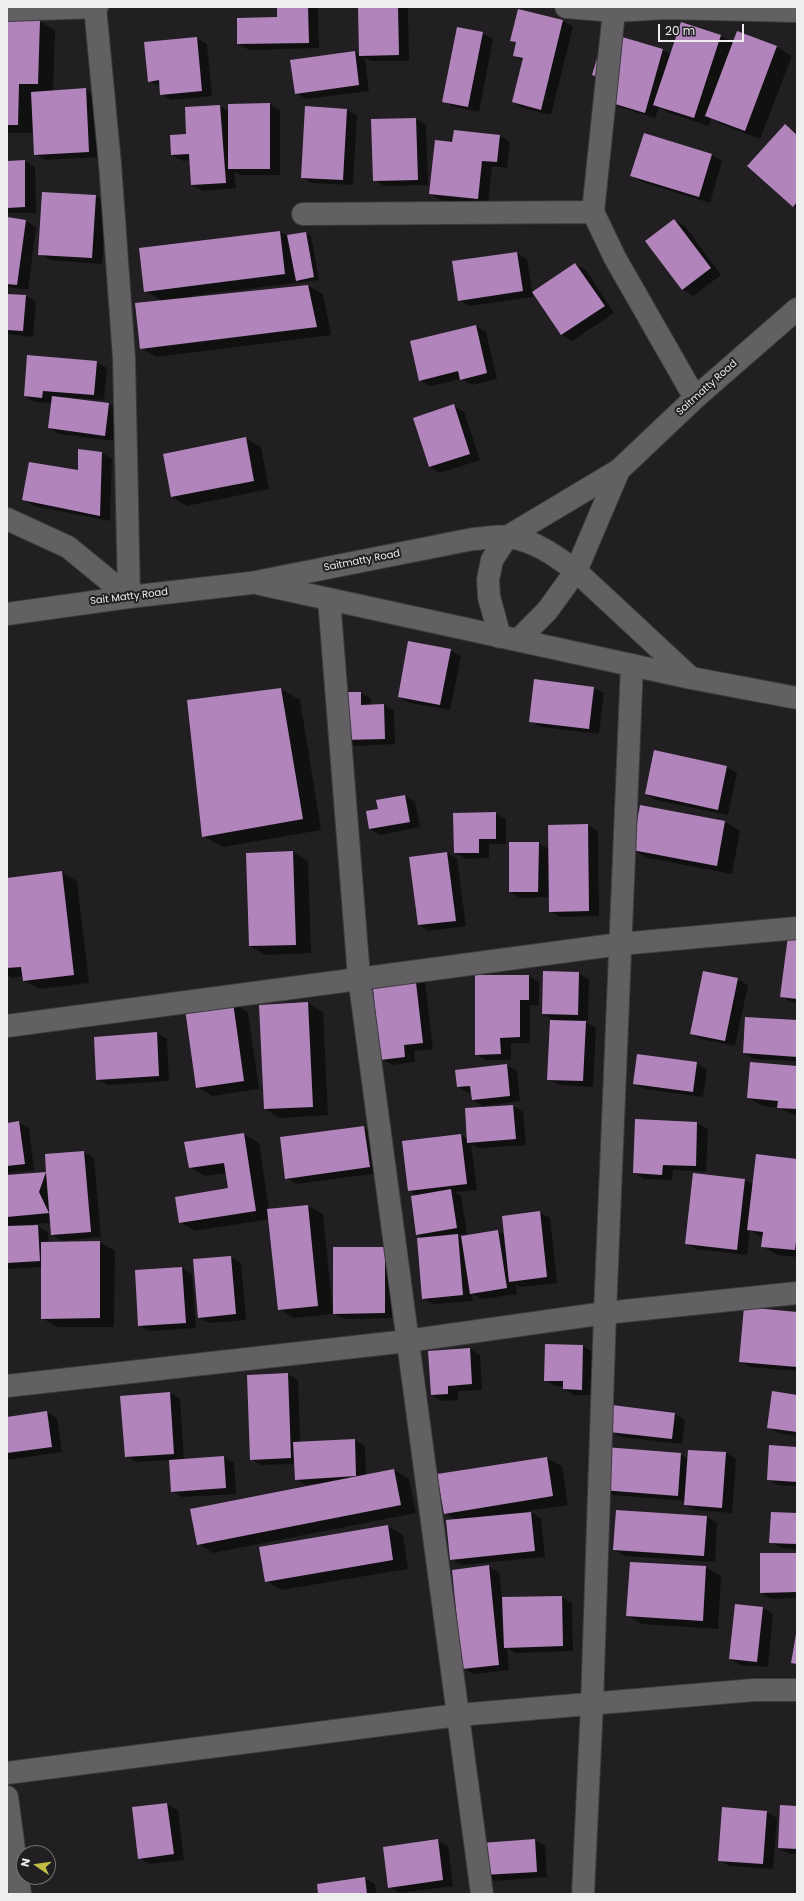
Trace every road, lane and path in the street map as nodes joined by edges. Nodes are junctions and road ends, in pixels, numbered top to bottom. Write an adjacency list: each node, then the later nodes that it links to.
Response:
1 (96, 7): 4 (street); 16 (street)
2 (566, 7): 5 (street)
3 (665, 7): 5 (street); 6 (street)
4 (7, 10)
5 (614, 11): 7 (street)
6 (797, 11)
7 (593, 212): 8 (street); 10 (street)
8 (303, 214)
9 (797, 309): 10 (street, Saitmatty Road)
10 (695, 398): 11 (street, Saitmatty Road)
11 (619, 470): 13 (street); 14 (street)
12 (7, 520): 16 (street)
13 (507, 537): 14 (street); 15 (street, Saitmatty Road); 19 (street)
14 (576, 571): 19 (street); 21 (street)
15 (251, 583): 16 (street, Sait Matty Road); 17 (street)
16 (128, 597): 18 (street, Sait Matty Road)
17 (329, 599): 19 (street); 25 (street)
18 (7, 614)
19 (509, 638): 20 (street)
20 (632, 665): 21 (street); 24 (street)
21 (691, 678): 22 (street)
22 (797, 698)
23 (797, 928): 24 (street)
24 (620, 944): 25 (street); 28 (street)
25 (359, 977): 26 (street); 29 (street)
26 (7, 1026)
27 (797, 1293): 28 (street)
28 (605, 1313): 29 (street); 32 (street)
29 (408, 1341): 30 (street); 33 (street)
30 (7, 1386)
31 (797, 1690): 32 (street)
32 (592, 1704): 33 (street); 38 (street)
33 (458, 1715): 34 (street); 37 (street)
34 (7, 1773)
35 (7, 1796): 36 (street)
36 (20, 1894)
37 (482, 1894)
38 (583, 1894)

